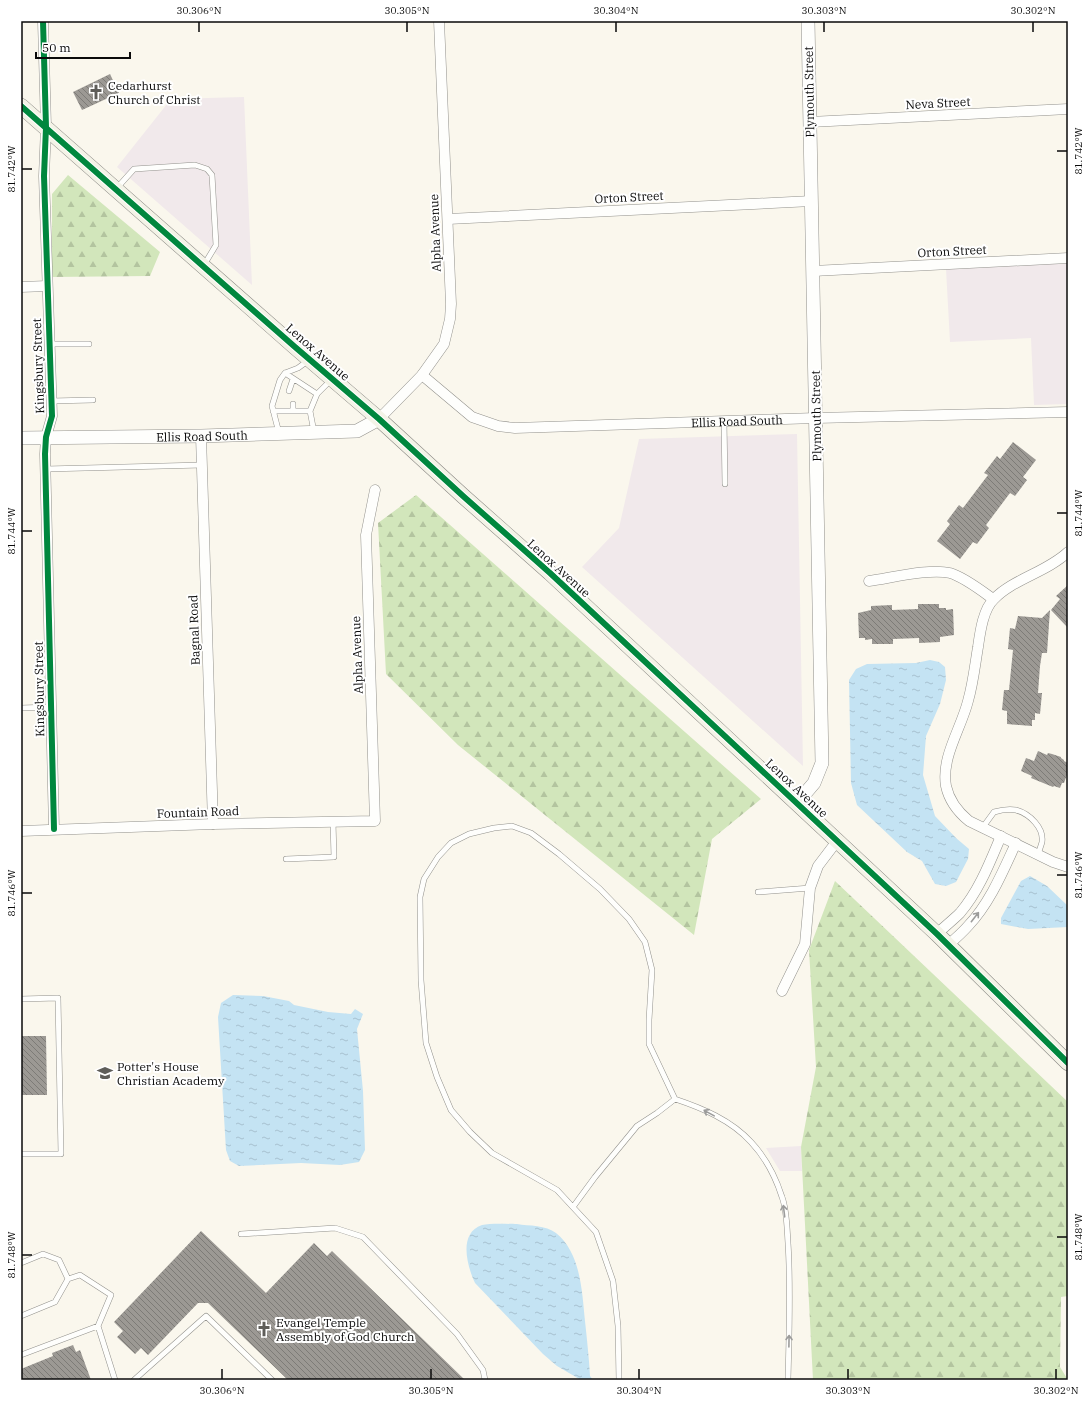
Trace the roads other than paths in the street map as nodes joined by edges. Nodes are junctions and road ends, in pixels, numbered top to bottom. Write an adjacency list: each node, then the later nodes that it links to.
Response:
1 (43, 21): 7 (street, Kingsbury Street)
2 (439, 21): 10 (street, Alpha Avenue)
3 (808, 21): 6 (street, Plymouth Street)
4 (21, 106): 7 (main road, Lenox Avenue)
5 (1068, 109): 6 (street, Neva Street)
6 (810, 122): 9 (street, Plymouth Street)
7 (46, 127): 8 (main road, Lenox Avenue); 14 (street, Kingsbury Street)
8 (116, 189): 12 (main road, Lenox Avenue); 12 (lane)
9 (812, 201): 10 (street, Orton Street); 13 (street, Plymouth Street)
10 (448, 219): 20 (street, Alpha Avenue)
11 (1068, 258): 13 (street, Orton Street)
12 (204, 266): 18 (main road, Lenox Avenue)
13 (813, 270): 32 (street, Plymouth Street)
14 (47, 286): 15 (street); 16 (street, Kingsbury Street)
15 (21, 287)
16 (49, 344): 17 (lane); 25 (street, Kingsbury Street)
17 (89, 344)
18 (310, 360): 19 (lane); 22 (main road, Lenox Avenue)
19 (285, 374): 21 (lane); 28 (lane)
20 (422, 374): 33 (street, Alpha Avenue); 34 (street, Ellis Road South)
21 (292, 379): 23 (lane); 24 (lane)
22 (332, 379): 24 (lane); 33 (main road, Lenox Avenue)
23 (289, 391)
24 (317, 394): 30 (lane)
25 (51, 400): 26 (lane); 38 (street, Kingsbury Street)
26 (93, 400)
27 (293, 404): 29 (lane)
28 (273, 411): 29 (lane); 36 (lane)
29 (293, 411): 30 (lane)
30 (310, 411): 35 (lane)
31 (1068, 412): 32 (street, Ellis Road South)
32 (816, 418): 34 (street, Ellis Road South); 49 (street, Plymouth Street)
33 (379, 419): 35 (street, Ellis Road South); 49 (main road, Lenox Avenue)
34 (724, 421): 42 (lane)
35 (314, 432): 36 (street, Ellis Road South)
36 (279, 433): 37 (street, Ellis Road South)
37 (201, 436): 38 (street, Ellis Road South); 40 (street, Bagnal Road)
38 (46, 437): 39 (street, Ellis Road South); 41 (street, Kingsbury Street)
39 (21, 438)
40 (202, 465): 41 (lane); 52 (street, Bagnal Road)
41 (46, 469): 48 (street, Kingsbury Street)
42 (725, 484)
43 (375, 490): 50 (street, Alpha Avenue)
44 (1068, 552): 46 (street)
45 (869, 581): 46 (street)
46 (993, 599): 53 (street)
47 (21, 708): 48 (lane)
48 (51, 708): 54 (street, Kingsbury Street)
49 (797, 803): 57 (main road, Lenox Avenue)
50 (375, 821): 51 (street, Fountain Road)
51 (333, 822): 52 (street, Fountain Road); 60 (lane)
52 (212, 824): 54 (street, Fountain Road)
53 (983, 827): 56 (street); 59 (lane)
54 (54, 829): 55 (street, Fountain Road)
55 (21, 830)
56 (1001, 836): 58 (street); 64 (street)
57 (837, 841): 62 (street); 64 (main road, Lenox Avenue)
58 (1016, 843): 59 (street); 65 (street, one-way to 58)
59 (1038, 854): 61 (street)
60 (286, 859)
61 (1068, 867)
62 (810, 888): 63 (lane); 66 (street)
63 (758, 892)
64 (937, 934): 65 (main road, Lenox Avenue)
65 (948, 945): 68 (main road, Lenox Avenue)
66 (782, 991)
67 (21, 999): 70 (lane)
68 (1068, 1063)
69 (675, 1099): 71 (lane); 71 (lane); 83 (lane, one-way to 69)
70 (21, 1154)
71 (573, 1207): 82 (lane)
72 (241, 1234): 81 (lane)
73 (21, 1263): 74 (lane)
74 (68, 1279): 75 (lane); 76 (lane)
75 (21, 1316)
76 (98, 1326): 77 (lane); 78 (lane)
77 (21, 1355)
78 (115, 1380)
79 (134, 1380): 80 (lane)
80 (272, 1380)
81 (485, 1380)
82 (619, 1380)
83 (788, 1380)

